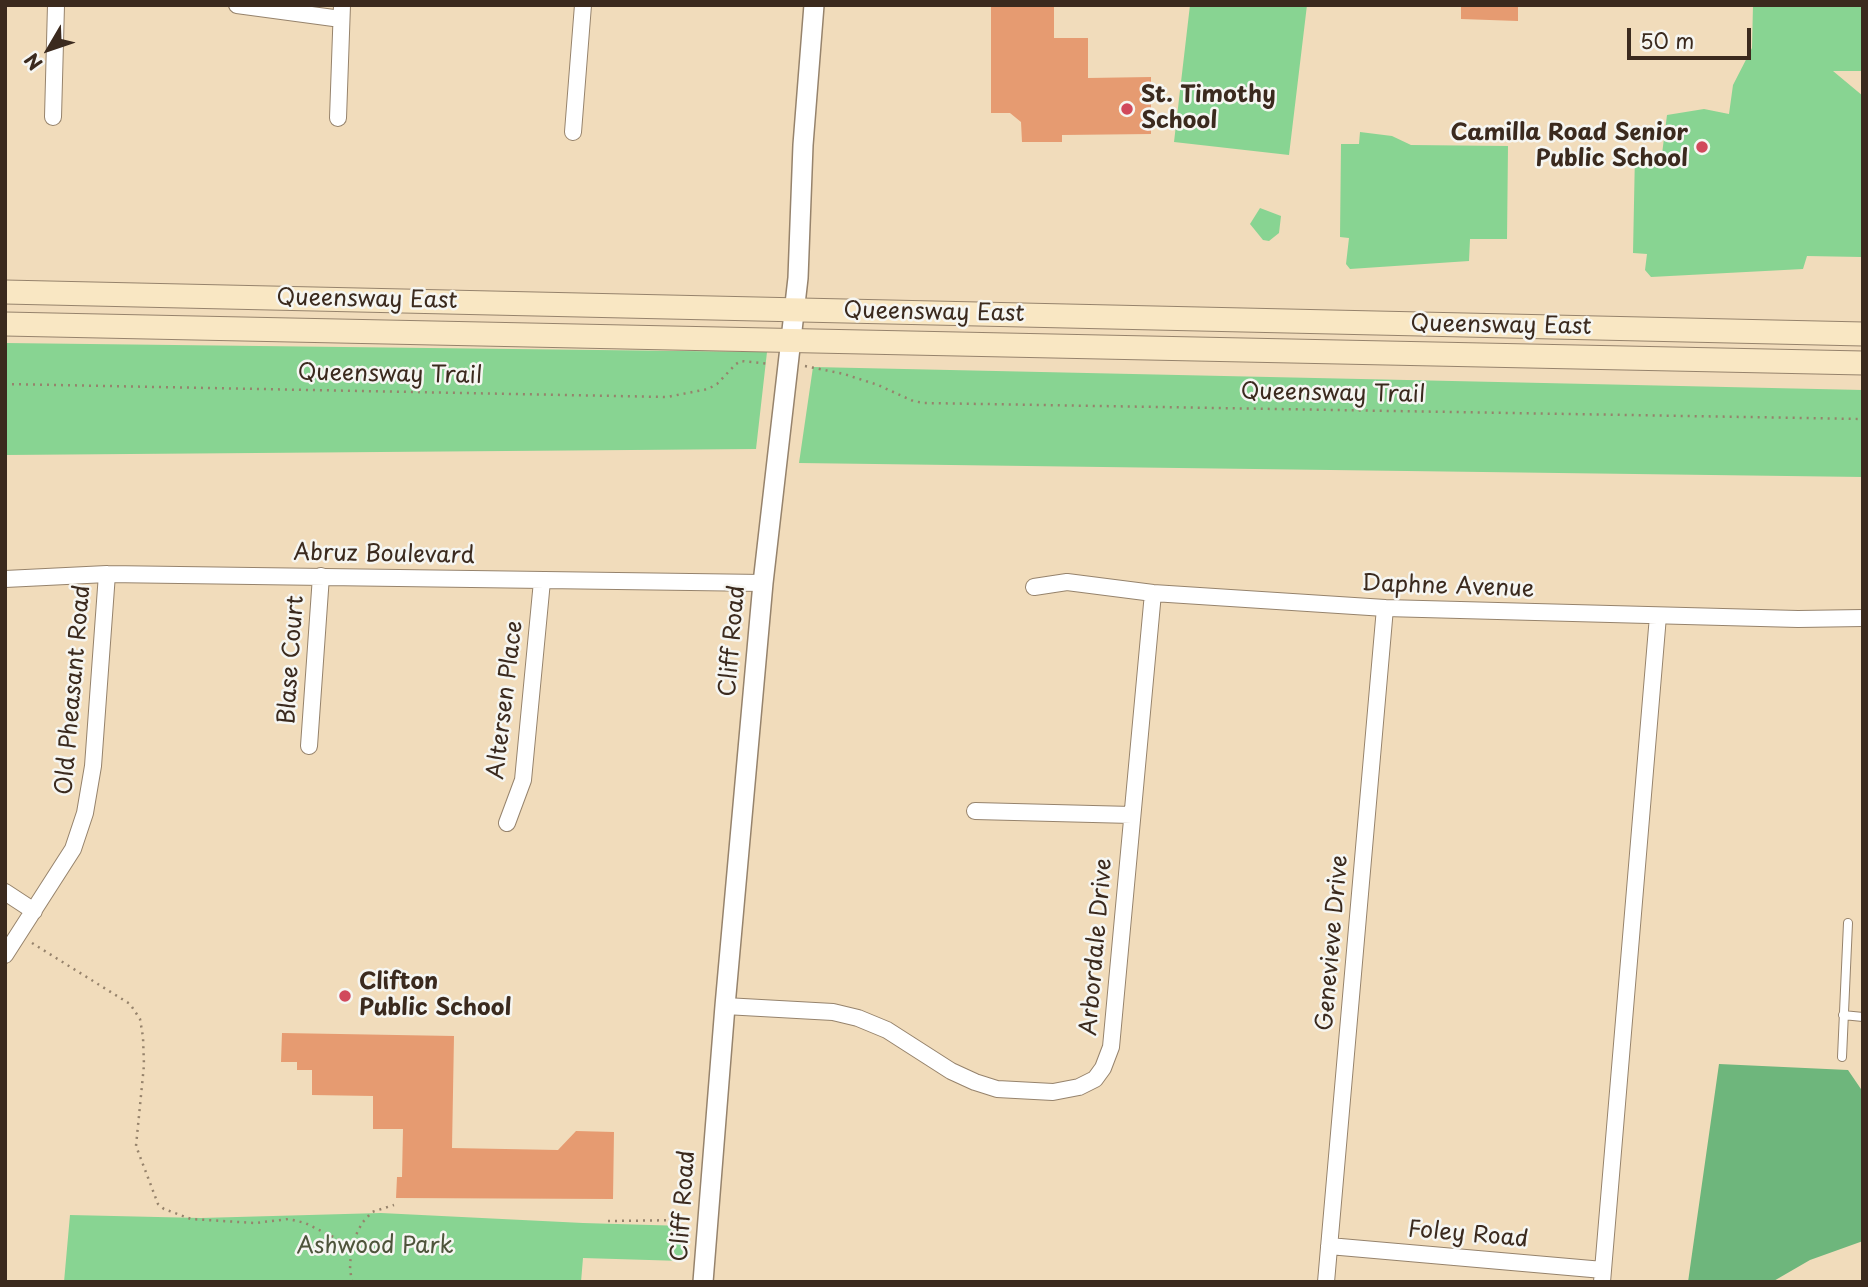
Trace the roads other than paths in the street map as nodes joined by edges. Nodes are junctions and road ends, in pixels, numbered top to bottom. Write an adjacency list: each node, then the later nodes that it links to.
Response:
1 (56, 5): 6 (street)
2 (237, 5): 5 (street)
3 (583, 5): 8 (street)
4 (814, 5): 10 (street, Cliff Road)
5 (342, 12): 7 (street)
6 (53, 117)
7 (338, 118)
8 (573, 132)
9 (5, 292): 10 (main road, Queensway East)
10 (795, 310): 12 (main road, Queensway East); 13 (street, Cliff Road)
11 (5, 324): 13 (main road, Queensway East)
12 (1863, 334)
13 (792, 341): 14 (main road, Queensway East); 19 (street, Cliff Road)
14 (1863, 363)
15 (107, 574): 16 (street, Abruz Boulevard); 17 (street, Abruz Boulevard); 30 (street, Old Pheasant Road)
16 (321, 576): 18 (street, Abruz Boulevard); 25 (street, Blase Court)
17 (5, 579)
18 (542, 580): 19 (street, Abruz Boulevard); 28 (street, Altersen Place)
19 (763, 583): 33 (street, Cliff Road)
20 (1034, 587): 21 (street, Daphne Avenue)
21 (1153, 593): 22 (street, Daphne Avenue); 27 (street, Arbordale Drive)
22 (1385, 608): 23 (street, Daphne Avenue); 37 (street, Genevieve Drive)
23 (1658, 616): 24 (street, Daphne Avenue); 38 (street)
24 (1863, 618)
25 (309, 746)
26 (975, 811): 27 (street)
27 (1132, 815): 33 (street, Arbordale Drive)
28 (507, 823)
29 (5, 892): 30 (street)
30 (34, 911): 32 (street, Old Pheasant Road)
31 (1848, 923): 34 (lane)
32 (5, 955)
33 (725, 1006): 39 (street, Cliff Road)
34 (1843, 1015): 35 (lane); 36 (lane)
35 (1863, 1017)
36 (1842, 1057)
37 (1329, 1246): 38 (street, Foley Road); 40 (street, Genevieve Drive)
38 (1602, 1276)
39 (703, 1282)
40 (1326, 1282)

